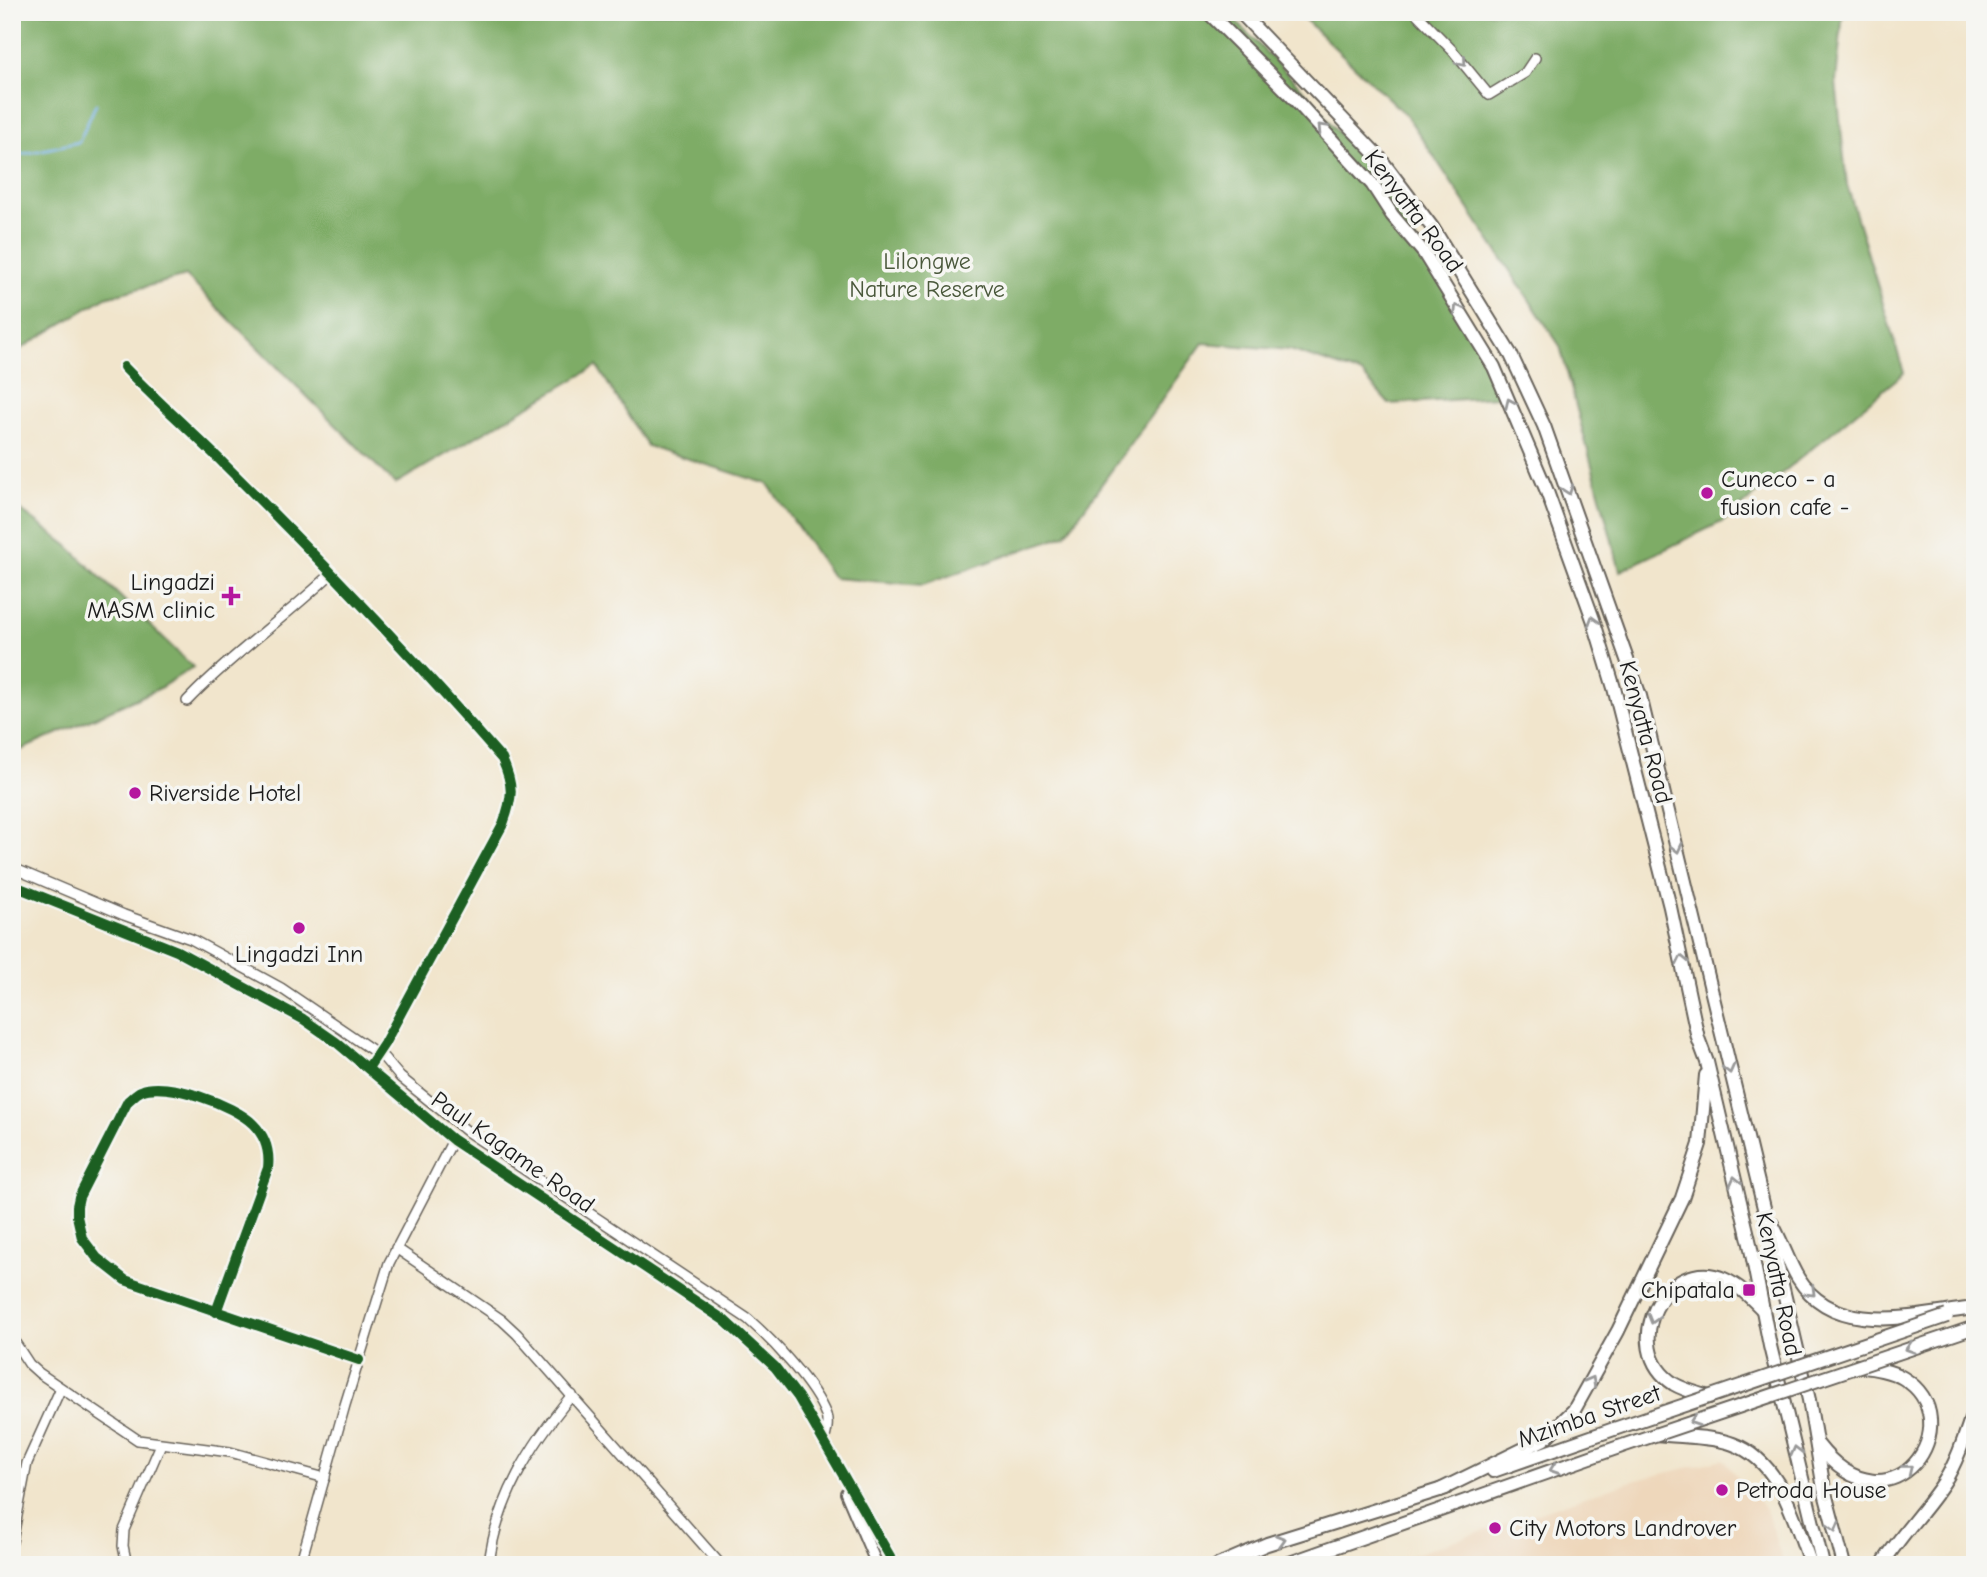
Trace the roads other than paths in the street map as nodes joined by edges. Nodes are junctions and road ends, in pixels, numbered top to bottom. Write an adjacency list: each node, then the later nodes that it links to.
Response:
1 (1209, 12): 11 (main road, Kenyatta Road, one-way to 1)
2 (1240, 12): 14 (main road, Kenyatta Road, one-way to 14)
3 (1415, 12): 4 (street, one-way to 4)
4 (1535, 58)
5 (124, 367): 6 (street)
6 (332, 573): 7 (street); 10 (street)
7 (187, 701)
8 (12, 877): 10 (street)
9 (12, 886): 12 (street, Paul Kagame Road)
10 (377, 1054): 12 (street); 28 (street)
11 (1707, 1062): 17 (main road, Kenyatta Road, one-way to 11); 33 (main road, one-way to 11)
12 (368, 1068): 13 (street, Paul Kagame Road)
13 (453, 1140): 15 (street); 28 (street, Paul Kagame Road)
14 (1765, 1212): 16 (main road, one-way to 16); 29 (main road, Kenyatta Road)
15 (396, 1248): 21 (street); 24 (street)
16 (1971, 1308): 25 (main road, Mzimba Street, bridge)
17 (1762, 1309): 25 (main road, one-way to 25); 45 (main road, Kenyatta Road, one-way to 17)
18 (216, 1312): 18 (street); 21 (street)
19 (1975, 1327): 22 (main road, Mzimba Street, one-way to 22, bridge)
20 (12, 1338): 23 (street)
21 (359, 1360): 32 (street)
22 (1856, 1366): 27 (main road, Mzimba Street, one-way to 27, bridge); 29 (main road, one-way to 22)
23 (61, 1390): 30 (street); 34 (street)
24 (572, 1395): 38 (street); 39 (street)
25 (1709, 1397): 33 (main road, Mzimba Street, bridge)
26 (1975, 1407): 47 (main road)
27 (1657, 1434): 35 (main road, Mzimba Street, one-way to 35, bridge); 44 (main road)
28 (824, 1442): 31 (street, Paul Kagame Road)
29 (1815, 1442): 46 (main road, Kenyatta Road, one-way to 46)
30 (161, 1444): 32 (street); 36 (street)
31 (833, 1461): 40 (street, Paul Kagame Road); 41 (street, Paul Kagame Road)
32 (325, 1478): 37 (street)
33 (1440, 1490): 42 (main road, Mzimba Street, one-way to 33)
34 (12, 1542)
35 (1315, 1559): 43 (main road, Mzimba Street)
36 (127, 1565)
37 (300, 1565)
38 (489, 1565)
39 (721, 1565)
40 (877, 1565)
41 (894, 1565)
42 (1218, 1565)
43 (1284, 1565)
44 (1811, 1565)
45 (1823, 1565)
46 (1844, 1565)
47 (1882, 1565)

